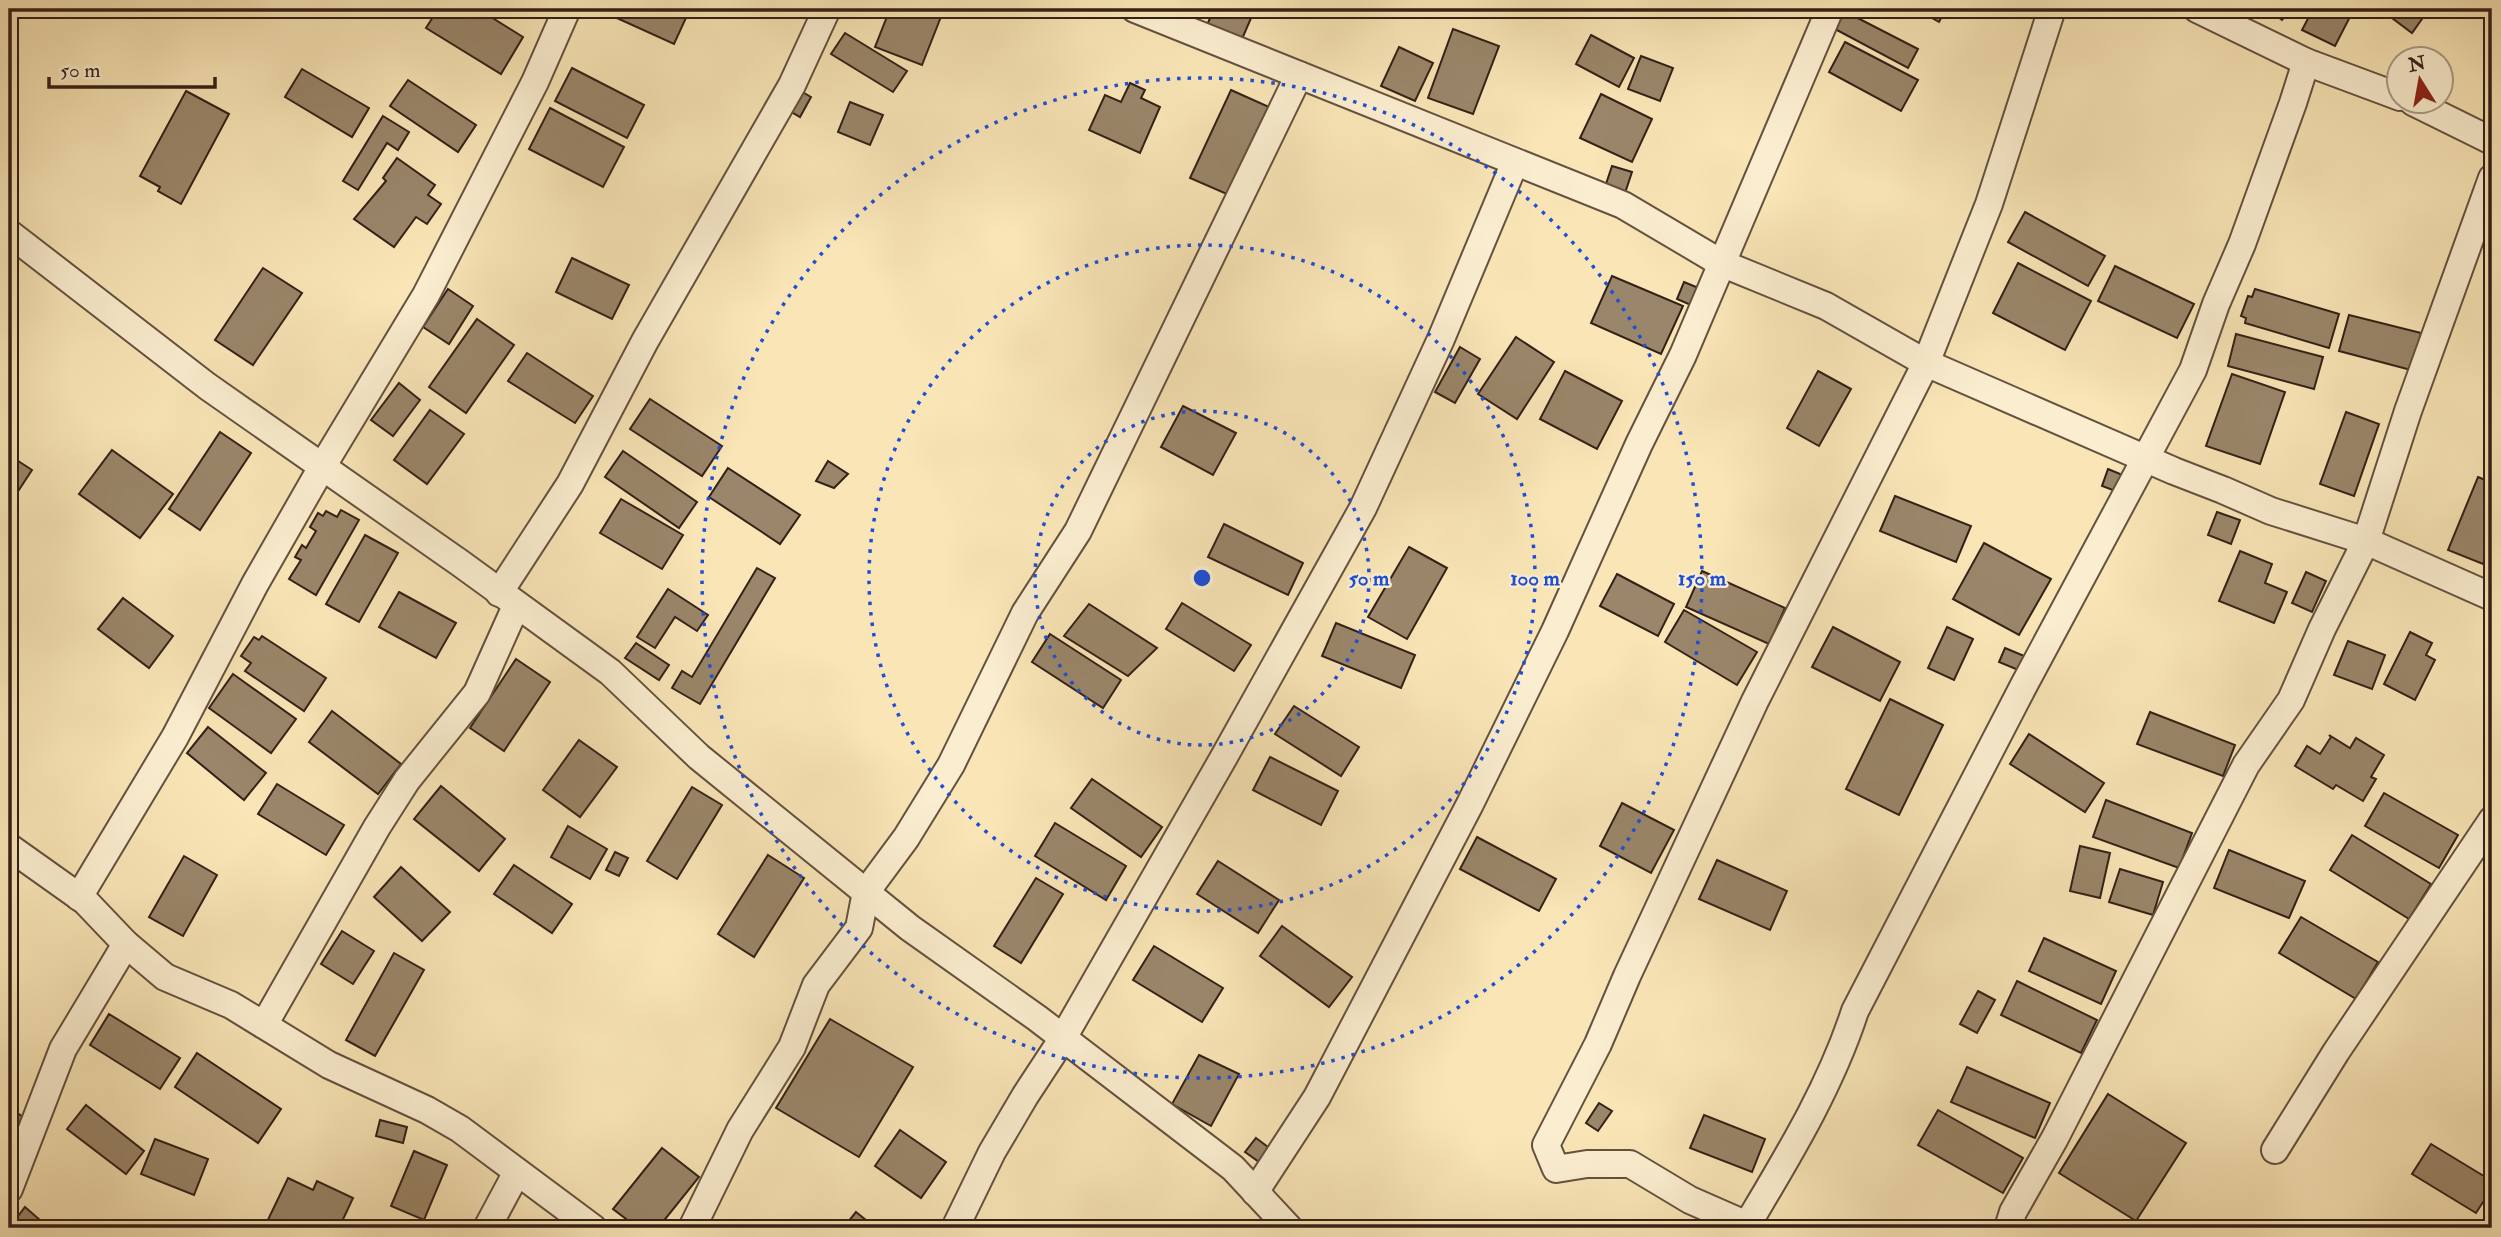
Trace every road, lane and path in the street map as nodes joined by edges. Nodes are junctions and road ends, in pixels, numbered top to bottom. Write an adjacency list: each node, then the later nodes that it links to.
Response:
1 (567, 9): 18 (street)
2 (827, 9): 21 (street)
3 (1135, 9): 8 (street)
4 (1830, 9): 15 (street)
5 (2052, 9): 16 (street)
6 (2197, 9): 7 (street)
7 (2306, 62): 9 (street); 17 (street)
8 (1299, 75): 12 (street); 24 (street)
9 (2386, 92)
10 (2441, 116): 11 (street)
11 (2492, 141)
12 (1515, 162): 15 (street); 28 (street)
13 (2492, 178): 19 (street)
14 (9, 233): 18 (street)
15 (1721, 263): 16 (street); 32 (street)
16 (1926, 363): 17 (street); 33 (street)
17 (2146, 460): 19 (street); 33 (street)
18 (322, 467): 21 (street); 25 (street)
19 (2365, 541): 20 (street); 39 (street)
20 (2492, 597)
21 (508, 599): 24 (street); 27 (street)
22 (2492, 820): 29 (street)
23 (9, 847): 25 (street)
24 (866, 892): 28 (street); 36 (street)
25 (79, 897): 26 (street)
26 (126, 944): 27 (street); 31 (street)
27 (264, 1025): 30 (street)
28 (1063, 1038): 32 (street); 37 (street)
29 (2275, 1150)
30 (517, 1172): 34 (street); 35 (street)
31 (9, 1189)
32 (1255, 1192): 38 (street)
33 (1746, 1227)
34 (487, 1228)
35 (593, 1228)
36 (692, 1228)
37 (955, 1228)
38 (1289, 1228)
39 (2008, 1228)

